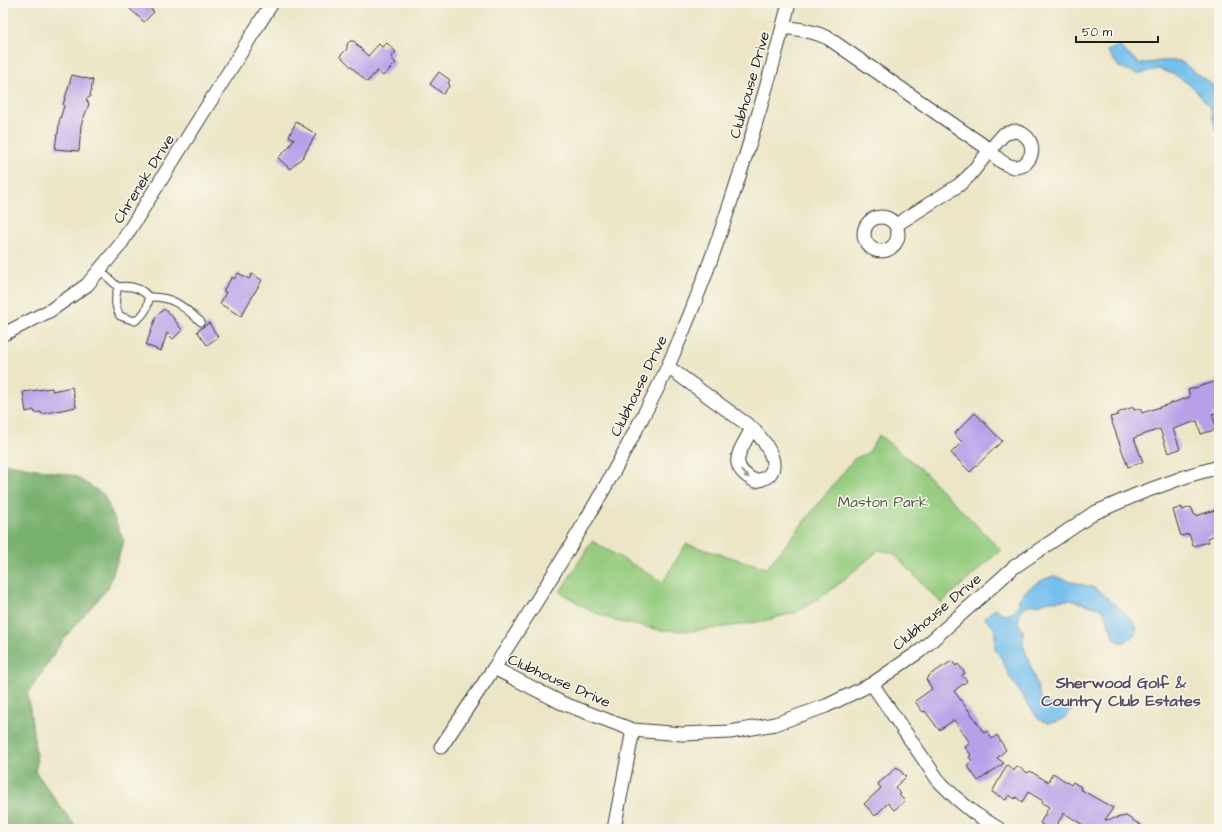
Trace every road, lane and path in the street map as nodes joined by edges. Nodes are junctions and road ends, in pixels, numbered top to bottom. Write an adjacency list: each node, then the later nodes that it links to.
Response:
1 (272, 3): 5 (street, Chrenek Drive)
2 (789, 3): 3 (street, Clubhouse Drive)
3 (783, 27): 4 (street); 10 (street, Clubhouse Drive)
4 (896, 225)
5 (100, 270): 6 (lane); 9 (street, Chrenek Drive)
6 (118, 287): 7 (lane); 7 (lane)
7 (149, 297): 8 (lane)
8 (201, 322)
9 (3, 333)
10 (668, 367): 11 (street); 13 (street, Clubhouse Drive)
11 (752, 428)
12 (1219, 467): 14 (street, Clubhouse Drive)
13 (494, 668): 15 (street, Clubhouse Drive); 16 (street)
14 (872, 684): 15 (street, Clubhouse Drive); 18 (street)
15 (633, 730): 17 (street)
16 (442, 747)
17 (614, 829)
18 (999, 829)

